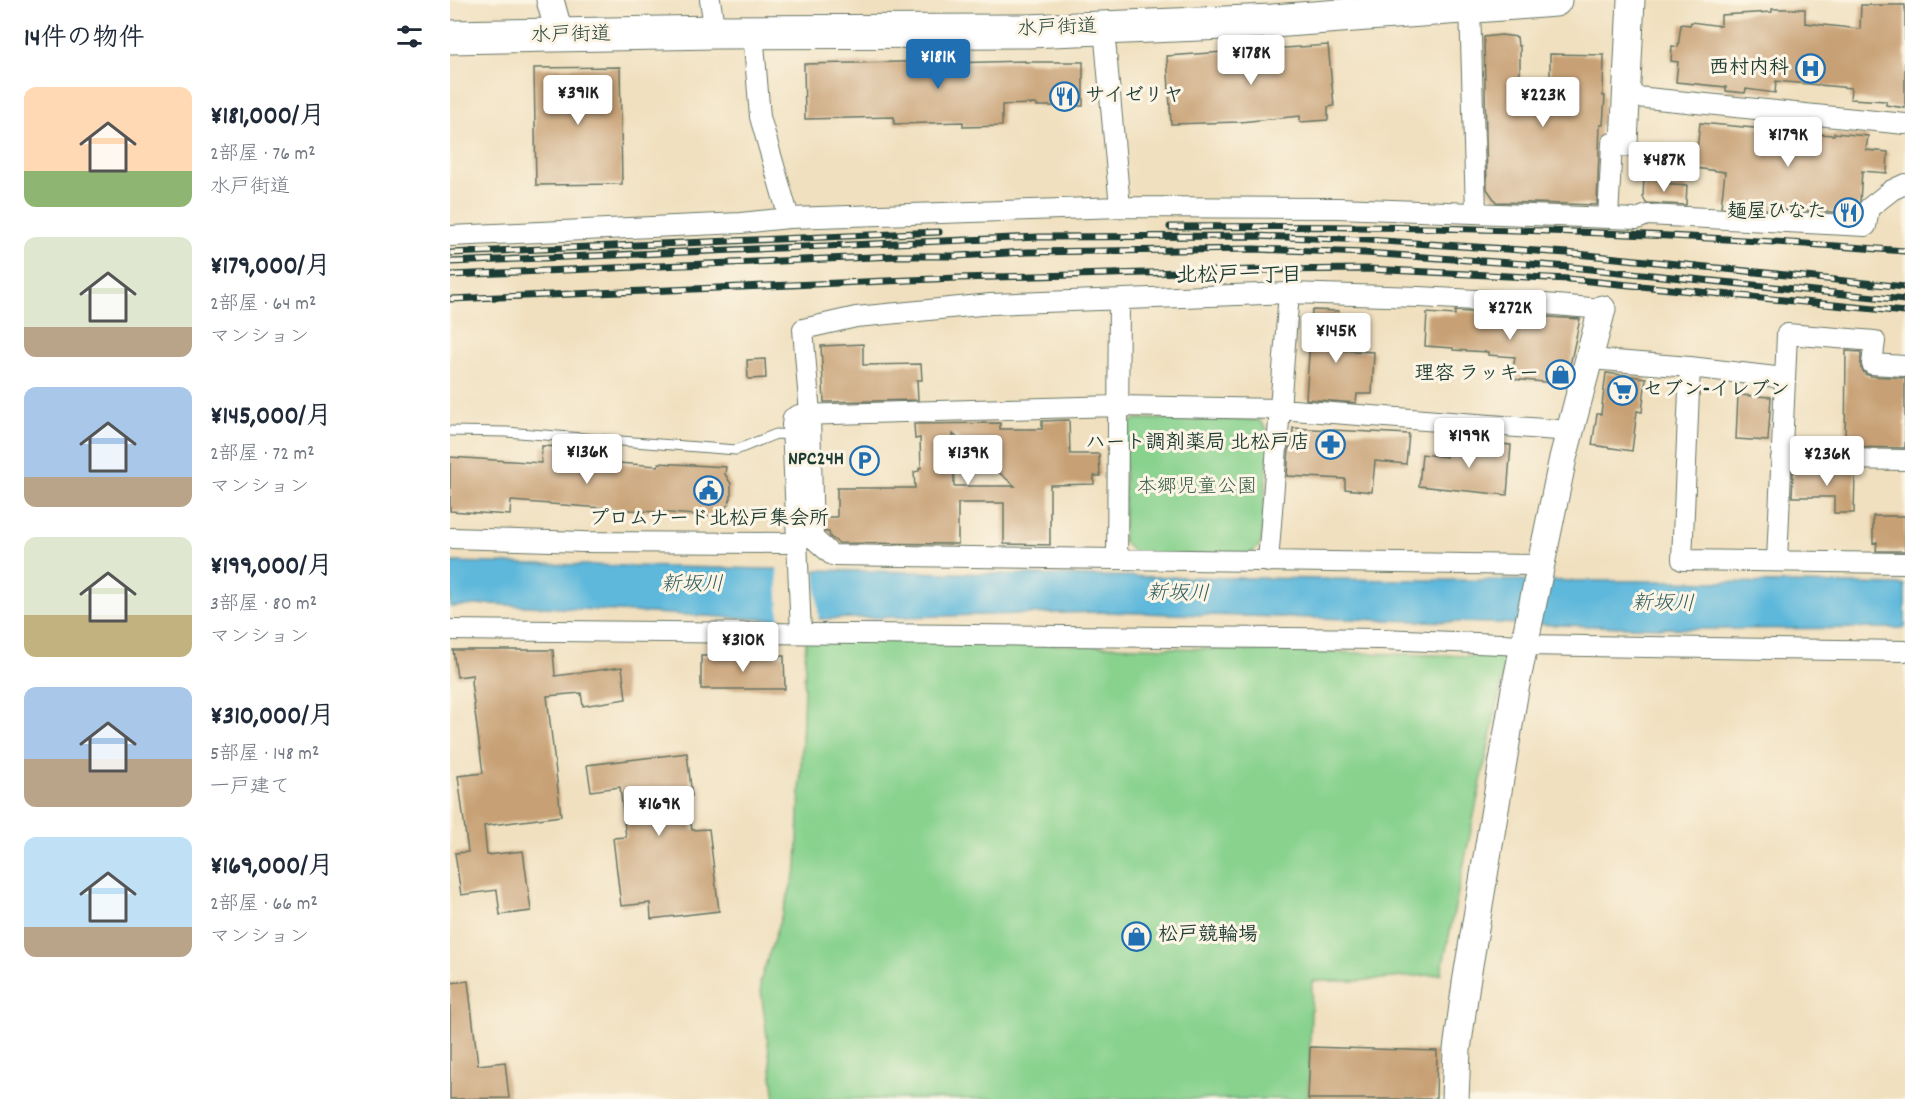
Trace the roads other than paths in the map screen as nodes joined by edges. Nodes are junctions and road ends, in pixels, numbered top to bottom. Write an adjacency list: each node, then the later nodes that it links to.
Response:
1 (550, 0): 9 (street)
2 (710, 0): 7 (street)
3 (1555, 0): 5 (highway, 水戸街道)
4 (1631, 0): 11 (street)
5 (1449, 5): 6 (highway, 水戸街道); 16 (street)
6 (1104, 28): 8 (highway, 水戸街道); 15 (street)
7 (715, 32): 8 (highway, 水戸街道); 9 (highway, 水戸街道)
8 (753, 32): 17 (street)
9 (560, 36): 10 (highway, 水戸街道)
10 (450, 37)
11 (1627, 96): 12 (street); 13 (street)
12 (1905, 124)
13 (1624, 143): 18 (street)
14 (1905, 184): 18 (street)
15 (1120, 207): 16 (street); 17 (street)
16 (1476, 212): 18 (street)
17 (789, 218): 19 (street)
18 (1608, 218)
19 (450, 236)
20 (1288, 293): 21 (street); 22 (street); 28 (street)
21 (1119, 301): 27 (street); 29 (street)
22 (1602, 309): 23 (street)
23 (1590, 359): 25 (street); 31 (street)
24 (1905, 366): 26 (street)
25 (1690, 367): 26 (street); 38 (street)
26 (1784, 378): 33 (street)
27 (1117, 406): 28 (street); 29 (street); 37 (street)
28 (1280, 409): 31 (street); 39 (street)
29 (810, 414): 32 (street); 37 (street)
30 (450, 431): 32 (lane)
31 (1570, 431): 41 (street)
32 (792, 435): 36 (street)
33 (1780, 458): 34 (street); 38 (street)
34 (1905, 460)
35 (450, 538): 36 (street)
36 (797, 553): 42 (street)
37 (1117, 559): 39 (street)
38 (1778, 561): 40 (street)
39 (1268, 562): 41 (street)
40 (1905, 563)
41 (1541, 565): 44 (street)
42 (801, 628): 43 (street); 44 (street)
43 (450, 630)
44 (1524, 645): 45 (street); 46 (street)
45 (1905, 651)
46 (1455, 1099)

